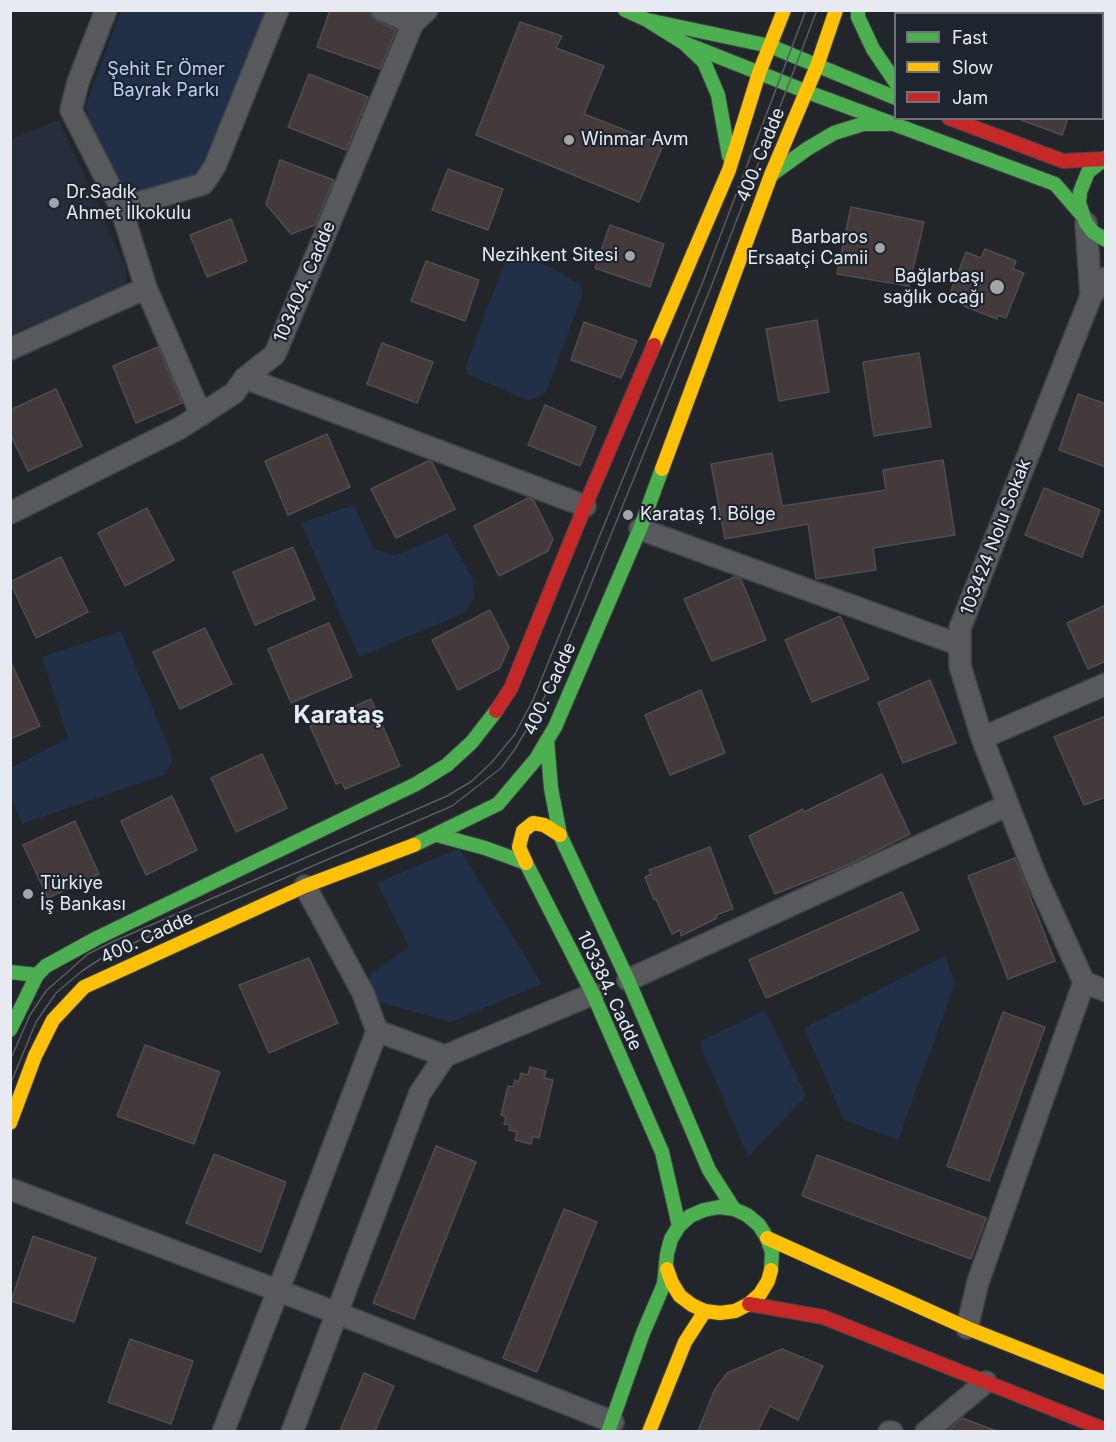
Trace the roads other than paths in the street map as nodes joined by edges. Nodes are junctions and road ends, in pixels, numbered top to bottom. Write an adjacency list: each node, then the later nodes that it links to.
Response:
1 (106, 10): 23 (street)
2 (278, 10): 23 (street)
3 (382, 10): 9 (street)
4 (625, 10): 10 (main road)
5 (784, 10): 12 (main road, 400. Cadde)
6 (836, 10): 13 (main road, 400. Cadde)
7 (858, 10): 15 (main road)
8 (681, 13): 10 (main road)
9 (417, 15): 30 (street, 103404. Cadde)
10 (647, 20): 11 (main road); 12 (main road)
11 (684, 43): 14 (main road); 21 (main road)
12 (770, 46): 13 (main road); 14 (main road, 400. Cadde)
13 (817, 66): 16 (main road, 400. Cadde); 17 (main road)
14 (759, 73): 16 (main road); 21 (main road, 400. Cadde)
15 (894, 80)
16 (805, 92): 19 (main road); 22 (main road, 400. Cadde)
17 (894, 97)
18 (954, 120): 20 (main road)
19 (897, 124): 22 (main road); 24 (main road)
20 (1105, 159): 24 (main road)
21 (729, 170): 32 (main road, 400. Cadde)
22 (771, 175): 34 (main road, 400. Cadde)
23 (121, 208): 27 (street)
24 (1084, 219): 25 (main road); 28 (street, 103424 Nolu Sokak)
25 (1106, 240)
26 (1106, 278): 28 (street, 103424 Nolu Sokak)
27 (146, 288): 29 (street); 31 (street)
28 (1091, 296): 35 (street, 103424 Nolu Sokak)
29 (10, 349)
30 (245, 378): 31 (street, 103404. Cadde); 32 (street)
31 (201, 415): 33 (street, 103404. Cadde)
32 (585, 506): 45 (main road, 400. Cadde)
33 (10, 513)
34 (640, 529): 35 (street); 38 (main road, 400. Cadde)
35 (960, 645): 37 (street, 103424 Nolu Sokak)
36 (1106, 684): 37 (street)
37 (982, 738): 39 (street, 103424 Nolu Sokak)
38 (547, 740): 40 (main road, 400. Cadde); 41 (main road)
39 (1008, 805): 46 (street); 47 (street, 103424 Nolu Sokak)
40 (437, 835): 42 (main road); 43 (main road, 400. Cadde)
41 (560, 835): 42 (main road, 103384. Cadde); 46 (main road)
42 (526, 863): 49 (main road, 103384. Cadde)
43 (306, 886): 51 (street); 53 (main road, 400. Cadde)
44 (10, 972): 45 (main road)
45 (37, 975): 50 (main road, 400. Cadde)
46 (628, 980): 55 (main road)
47 (1084, 982): 48 (street); 63 (street)
48 (1106, 991)
49 (593, 994): 52 (street); 56 (main road, 103384. Cadde)
50 (10, 1030)
51 (377, 1031): 52 (street); 59 (street)
52 (445, 1056): 62 (street)
53 (10, 1123)
54 (10, 1189): 59 (street)
55 (734, 1209): 56 (main road); 57 (main road)
56 (679, 1226): 58 (main road)
57 (767, 1238): 60 (main road); 63 (main road)
58 (667, 1269): 61 (main road); 66 (main road)
59 (278, 1292): 62 (street); 68 (street)
60 (749, 1304): 61 (main road); 64 (main road)
61 (705, 1311): 70 (main road)
62 (337, 1313): 66 (street); 69 (street)
63 (967, 1329): 65 (main road)
64 (986, 1382): 67 (main road); 71 (street)
65 (1106, 1383)
66 (610, 1426)
67 (1106, 1430)
68 (223, 1431)
69 (292, 1431)
70 (649, 1431)
71 (926, 1431)

